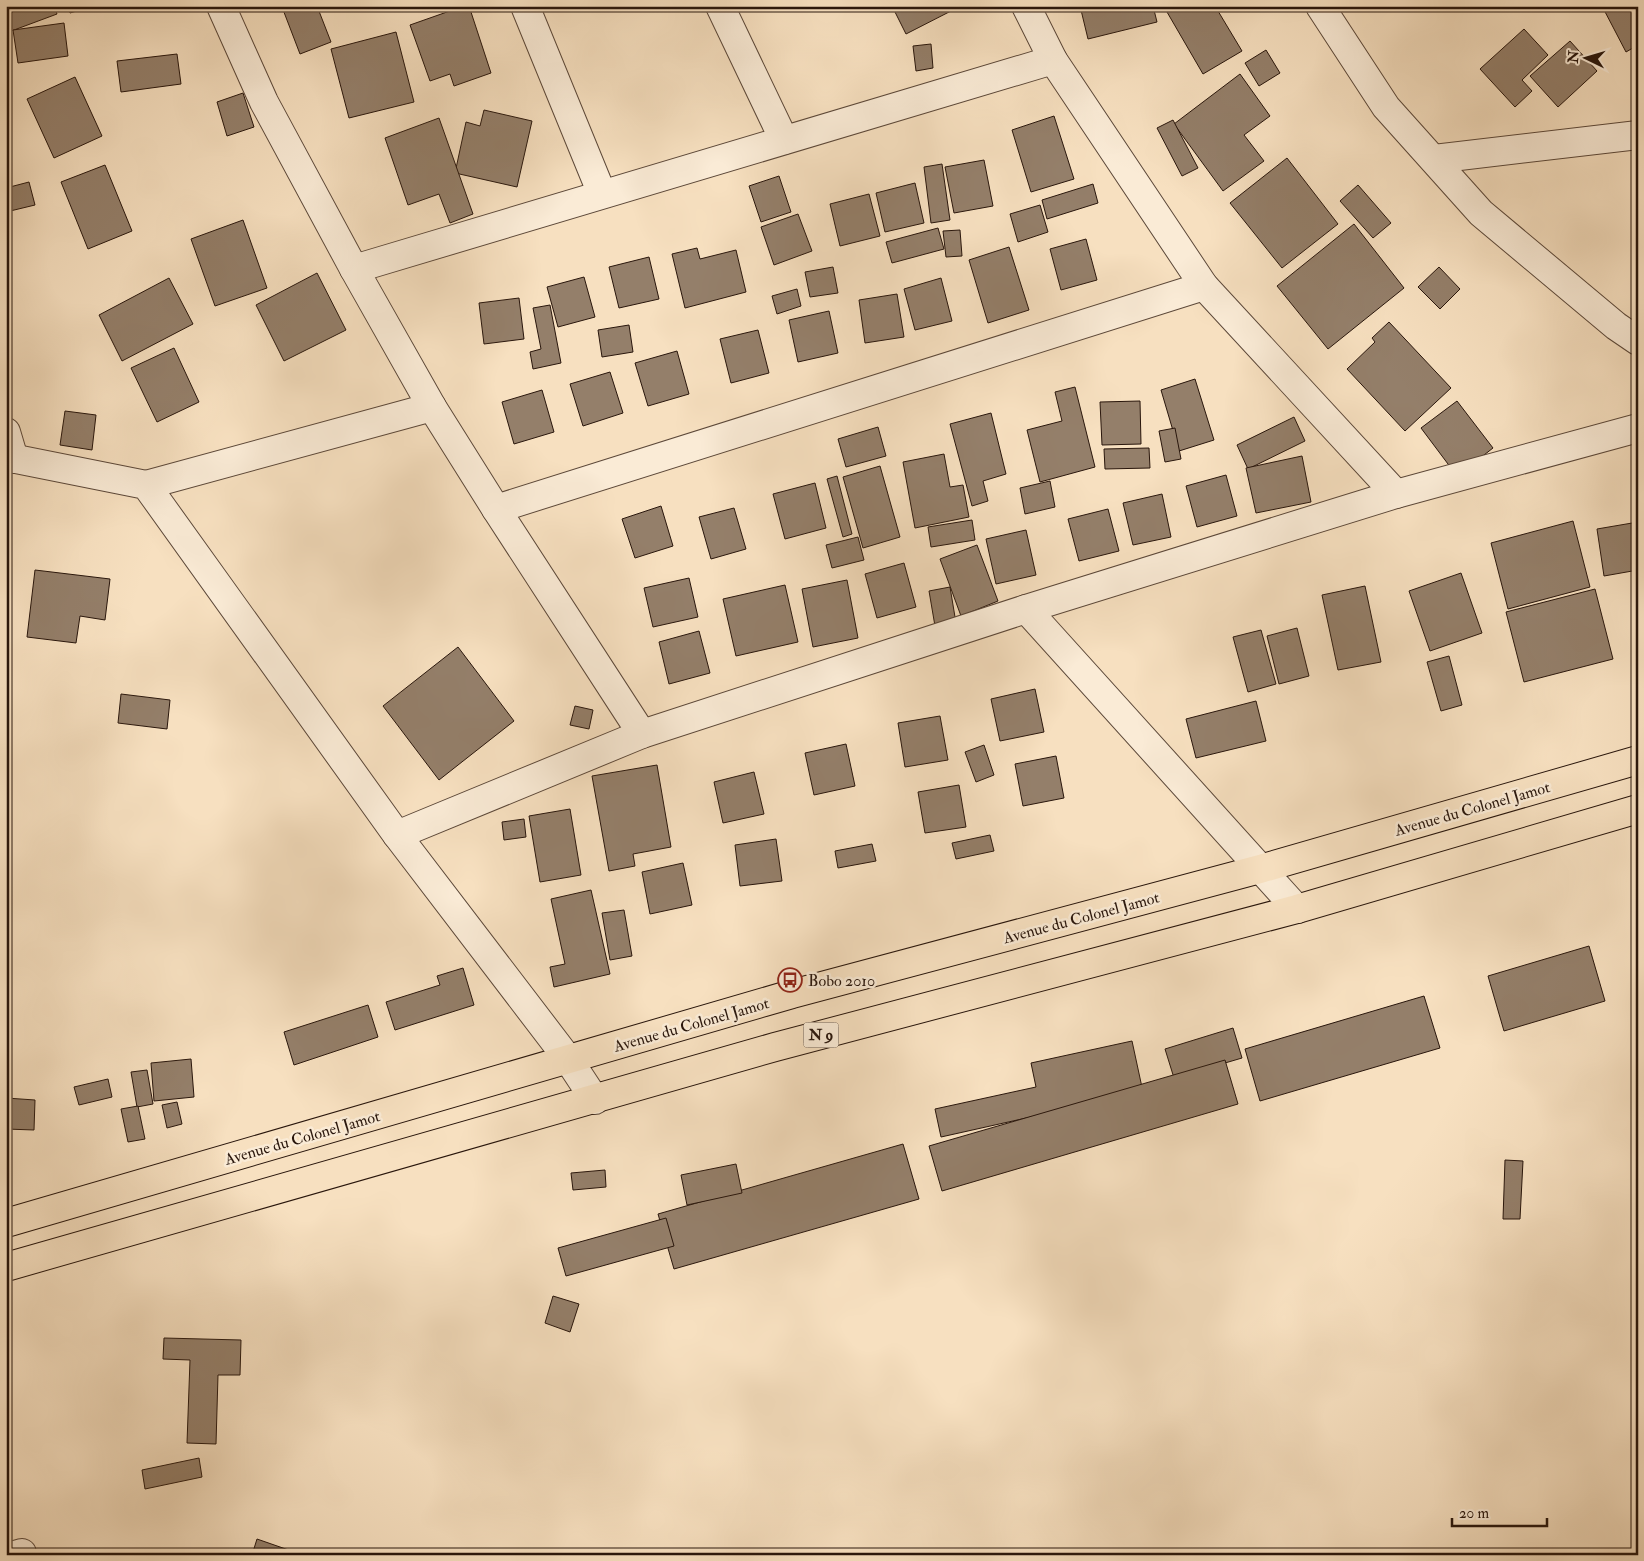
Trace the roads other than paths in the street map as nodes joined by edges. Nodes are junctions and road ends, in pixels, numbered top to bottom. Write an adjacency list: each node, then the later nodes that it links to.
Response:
1 (222, 6): 11 (street)
2 (525, 6): 10 (street)
3 (720, 6): 8 (street)
4 (1026, 6): 6 (street)
5 (1320, 6): 9 (street)
6 (1053, 60): 8 (street); 12 (street)
7 (1638, 135): 9 (street)
8 (784, 140): 10 (street)
9 (1434, 159): 13 (street)
10 (602, 194): 11 (street)
11 (354, 269): 14 (street)
12 (1204, 286): 19 (street); 20 (street)
13 (1638, 341)
14 (432, 407): 18 (street); 20 (street)
15 (1638, 428): 19 (street)
16 (6, 432): 17 (street)
17 (10, 458): 18 (street)
18 (146, 485): 25 (street)
19 (1396, 494): 21 (street)
20 (496, 509): 22 (street)
21 (1026, 609): 22 (street); 26 (street)
22 (642, 734): 25 (street)
23 (1638, 760): 26 (main road, Avenue du Colonel Jamot)
24 (1638, 809): 27 (main road, N 9)
25 (397, 835): 28 (street)
26 (1260, 869): 27 (street); 28 (main road, Avenue du Colonel Jamot)
27 (1297, 909): 29 (main road, N 9)
28 (568, 1060): 29 (street); 30 (main road, Avenue du Colonel Jamot)
29 (595, 1100): 31 (main road, N 9)
30 (6, 1223)
31 (6, 1267)

